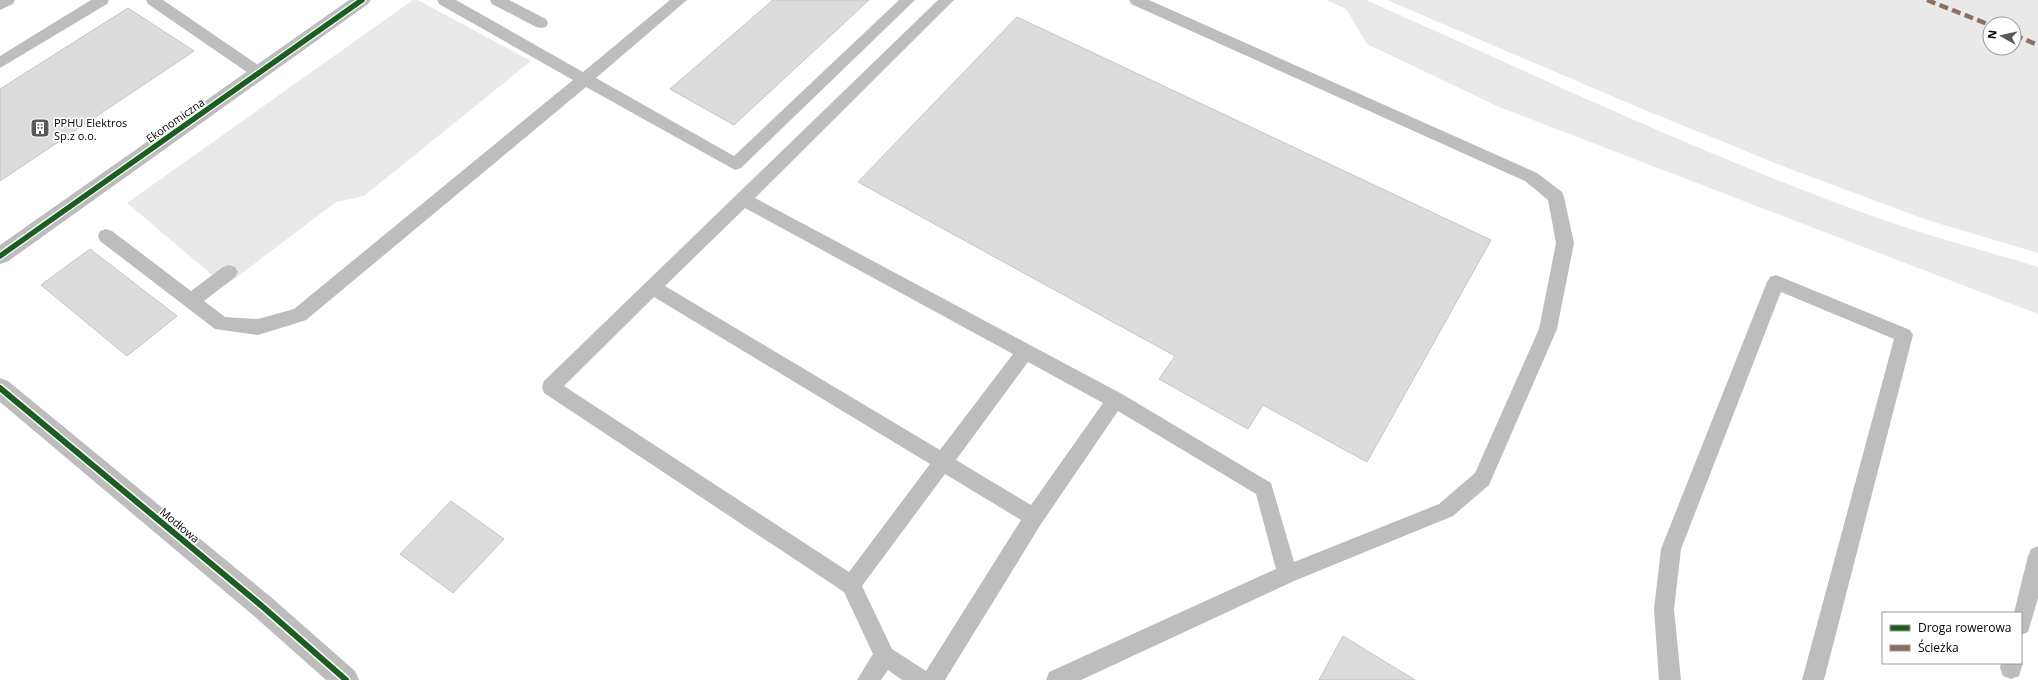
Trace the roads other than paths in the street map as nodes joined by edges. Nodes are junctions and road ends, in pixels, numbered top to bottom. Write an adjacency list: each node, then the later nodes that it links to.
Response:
1 (8, 0): 11 (lane)
2 (102, 0): 13 (lane)
3 (154, 0): 14 (lane)
4 (362, 0): 14 (street, Ekonomiczna)
5 (444, 0): 15 (lane)
6 (497, 0): 12 (lane)
7 (680, 0): 15 (lane)
8 (908, 0): 15 (lane)
9 (947, 0): 16 (lane)
10 (1136, 0): 28 (lane)
11 (0, 5)
12 (541, 23)
13 (0, 63)
14 (259, 73): 18 (street, Ekonomiczna)
15 (584, 80): 21 (lane)
16 (742, 199): 20 (lane); 22 (lane)
17 (106, 236): 21 (lane)
18 (0, 256)
19 (229, 272): 21 (lane)
20 (652, 287): 25 (lane); 29 (lane)
21 (191, 301)
22 (1026, 351): 24 (lane); 25 (lane)
23 (0, 388): 32 (street, Modłowa)
24 (1115, 400): 26 (lane); 28 (lane)
25 (941, 463): 26 (lane); 29 (lane)
26 (1034, 517): 35 (lane)
27 (2038, 556): 30 (lane)
28 (1287, 574): 36 (lane)
29 (852, 585): 31 (lane)
30 (2022, 621)
31 (885, 656): 33 (lane); 34 (lane)
32 (346, 680)
33 (868, 680)
34 (921, 680)
35 (933, 680)
36 (1057, 680)
37 (1670, 680): 38 (lane)
38 (1813, 680)

